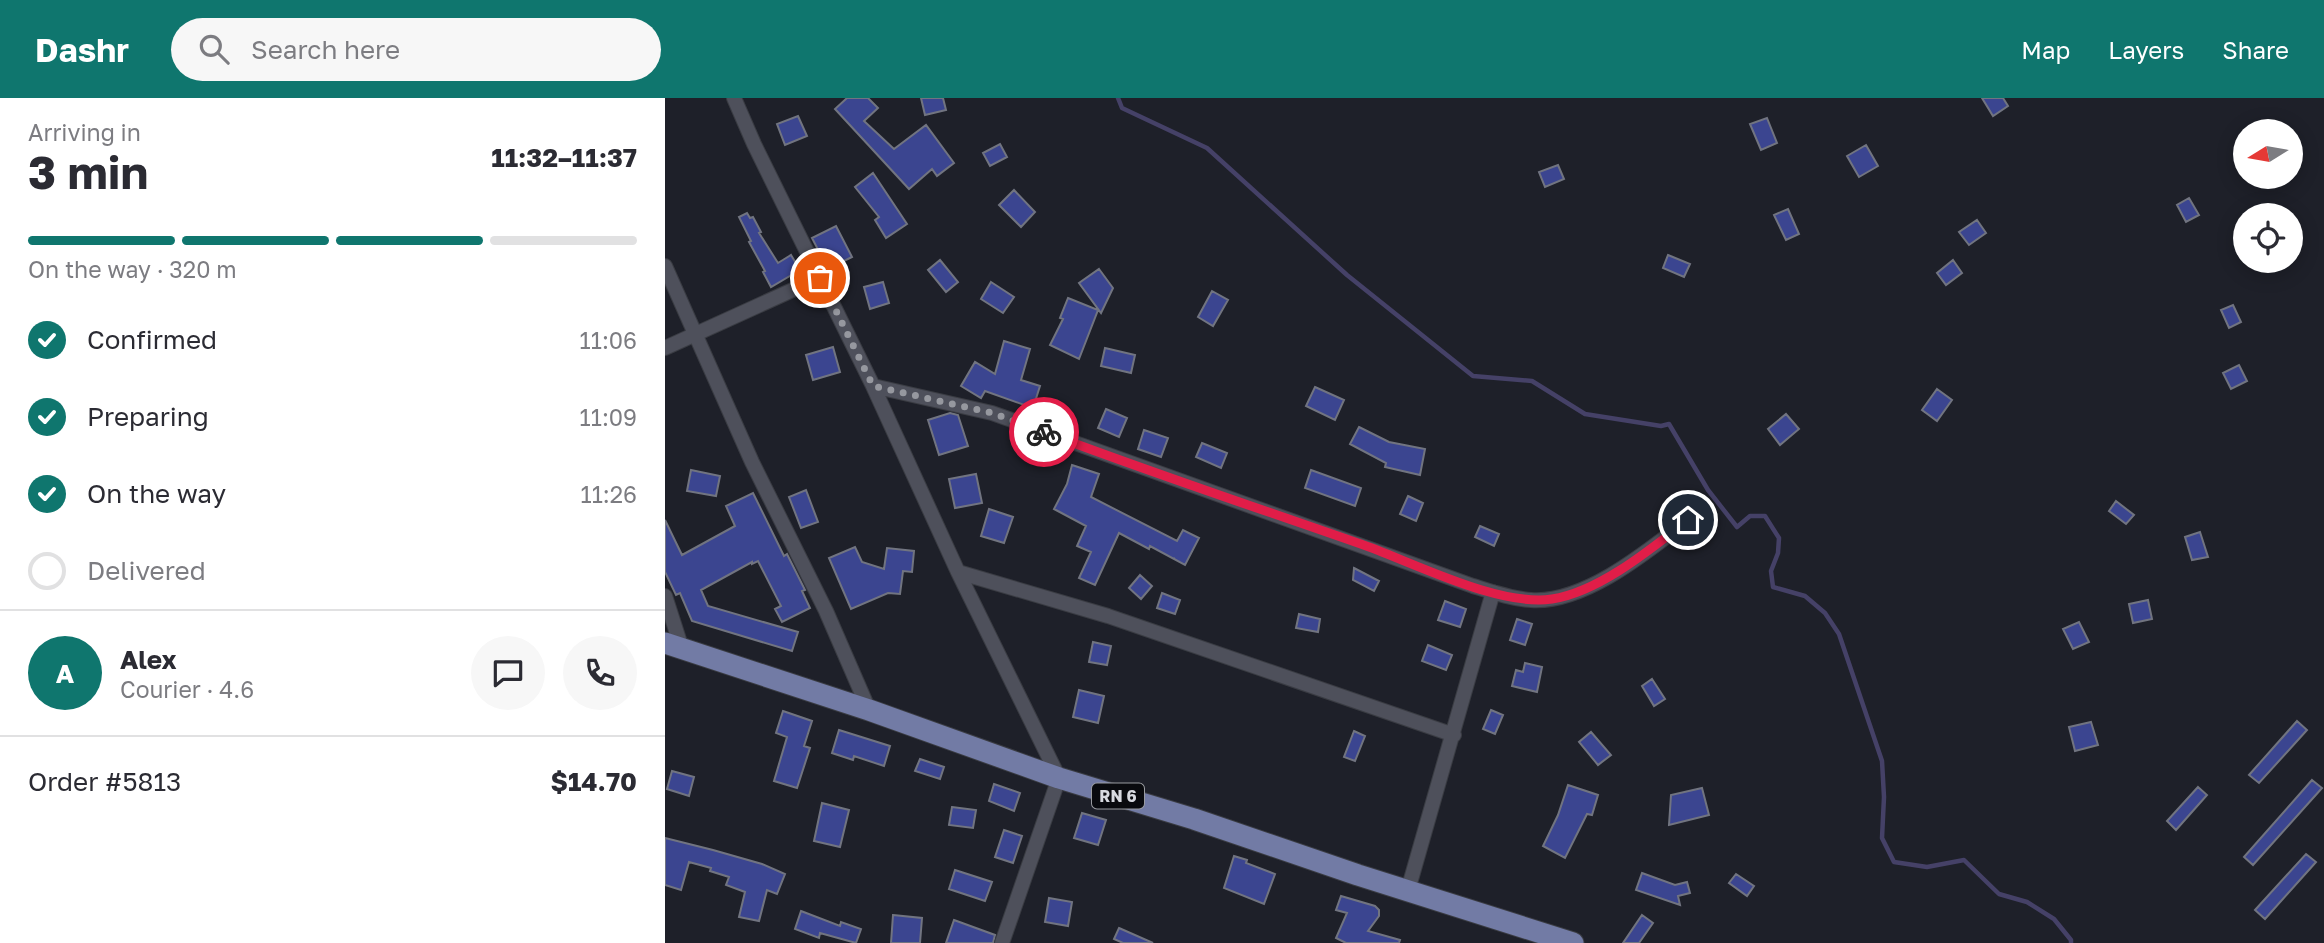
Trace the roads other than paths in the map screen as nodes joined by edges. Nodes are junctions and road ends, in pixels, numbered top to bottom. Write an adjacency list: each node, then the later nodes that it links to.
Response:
1 (734, 98): 3 (street)
2 (665, 265): 4 (street)
3 (820, 278): 4 (street); 6 (street)
4 (695, 332): 5 (street); 12 (street)
5 (665, 348)
6 (873, 386): 8 (street); 9 (street)
7 (1688, 520): 9 (street)
8 (958, 572): 13 (street); 14 (street)
9 (1493, 592): 13 (street)
10 (665, 596): 11 (street)
11 (673, 646): 12 (main road, RN 6)
12 (869, 710): 14 (main road, RN 6)
13 (1454, 735): 15 (street)
14 (1059, 778): 15 (main road, RN 6); 17 (street)
15 (1408, 890): 16 (main road, RN 6)
16 (1530, 936): 18 (main road, RN 6)
17 (1002, 943)
18 (1573, 943)

